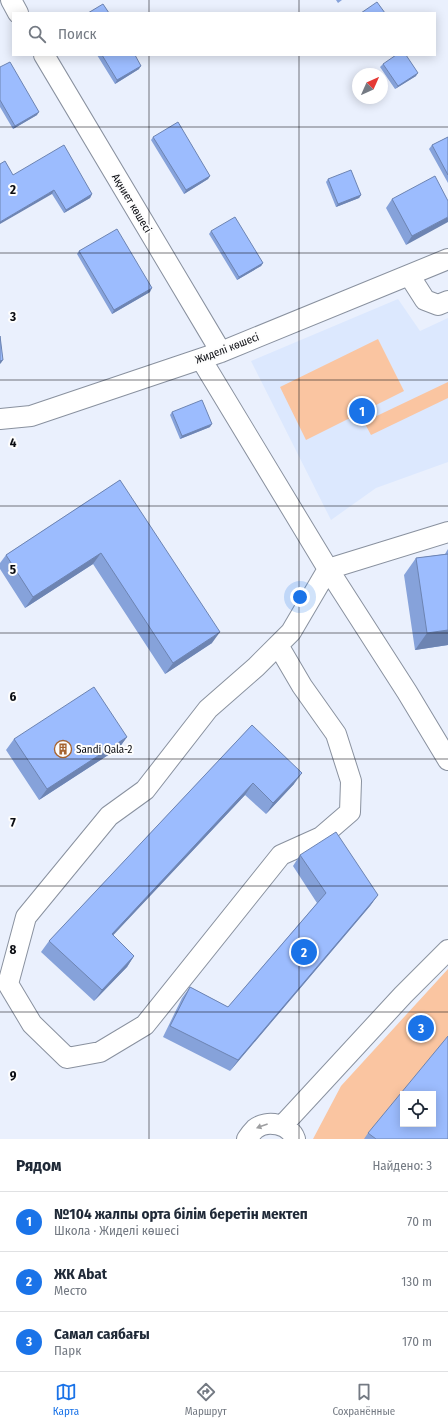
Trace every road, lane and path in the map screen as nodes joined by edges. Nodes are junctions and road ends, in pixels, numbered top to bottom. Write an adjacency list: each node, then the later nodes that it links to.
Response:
1 (11, 0): 2 (street)
2 (17, 12)
3 (45, 56): 7 (street, Ақниет көшесі)
4 (448, 259): 5 (street, Жиделі көшесі)
5 (409, 274): 6 (street); 7 (street, Жиделі көшесі)
6 (448, 301)
7 (221, 352): 8 (street, Жиделі көшесі)
8 (201, 359): 9 (street, Жиделі көшесі); 11 (street)
9 (0, 419)
10 (448, 532): 11 (street)
11 (328, 569): 12 (street); 13 (street)
12 (278, 645): 12 (street)
13 (448, 760)
14 (448, 950): 15 (street)
15 (289, 1132): 16 (street, one-way to 16)
16 (247, 1139)

